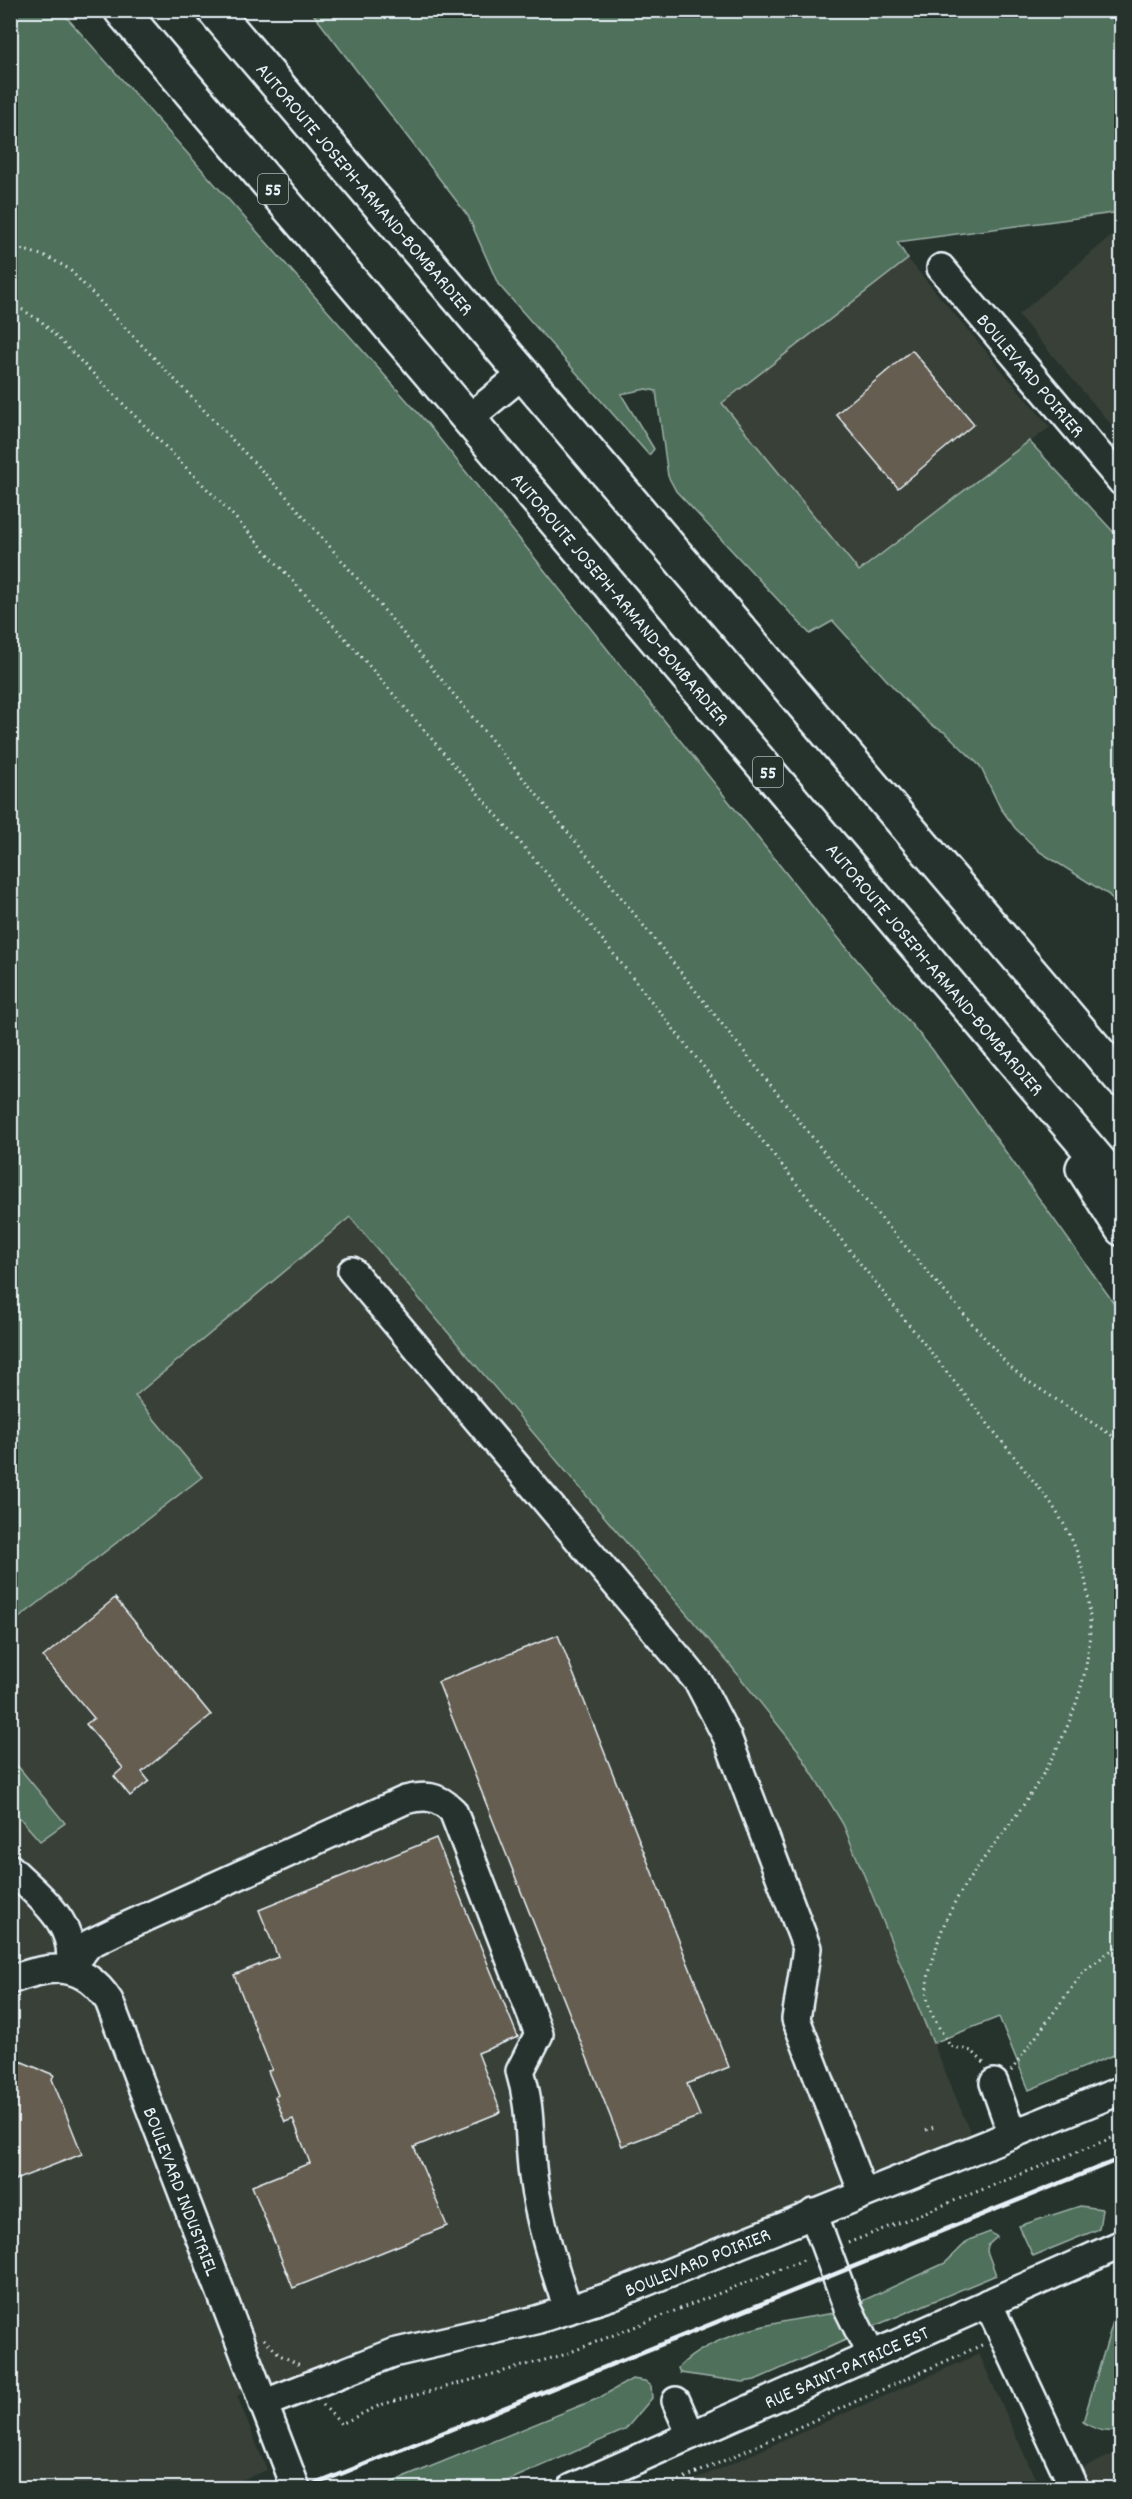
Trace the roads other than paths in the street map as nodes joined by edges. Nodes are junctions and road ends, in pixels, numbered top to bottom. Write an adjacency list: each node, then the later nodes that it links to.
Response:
1 (121, 10): 5 (highway, AUTOROUTE JOSEPH-ARMAND-BOMBARDIER / 55)
2 (214, 10): 4 (highway, AUTOROUTE JOSEPH-ARMAND-BOMBARDIER)
3 (941, 268): 6 (street, BOULEVARD POIRIER)
4 (523, 374): 5 (street); 8 (highway, AUTOROUTE JOSEPH-ARMAND-BOMBARDIER)
5 (468, 419): 7 (highway, AUTOROUTE JOSEPH-ARMAND-BOMBARDIER / 55)
6 (1122, 482)
7 (1017, 1065): 9 (highway, AUTOROUTE JOSEPH-ARMAND-BOMBARDIER / 55); 10 (highway)
8 (1116, 1072)
9 (1122, 1188)
10 (1122, 1229)
11 (352, 1271): 18 (street)
12 (10, 1868): 13 (street)
13 (69, 1970): 14 (street, BOULEVARD INDUSTRIEL); 22 (street); 25 (street, BOULEVARD INDUSTRIEL)
14 (10, 1980)
15 (993, 2083): 17 (street)
16 (1122, 2090): 17 (street, BOULEVARD POIRIER)
17 (1012, 2134): 18 (street, BOULEVARD POIRIER)
18 (863, 2193): 19 (street, BOULEVARD POIRIER)
19 (813, 2213): 22 (street, BOULEVARD POIRIER); 23 (street)
20 (1122, 2244): 21 (street, RUE SAINT-PATRICE EST)
21 (988, 2302): 23 (street, RUE SAINT-PATRICE EST); 29 (street)
22 (568, 2310): 25 (street, BOULEVARD POIRIER)
23 (871, 2355): 26 (street, RUE SAINT-PATRICE EST)
24 (676, 2401): 26 (street)
25 (263, 2404): 27 (street, BOULEVARD INDUSTRIEL)
26 (691, 2435): 28 (street, RUE SAINT-PATRICE EST)
27 (296, 2488)
28 (572, 2488)
29 (1074, 2488)

